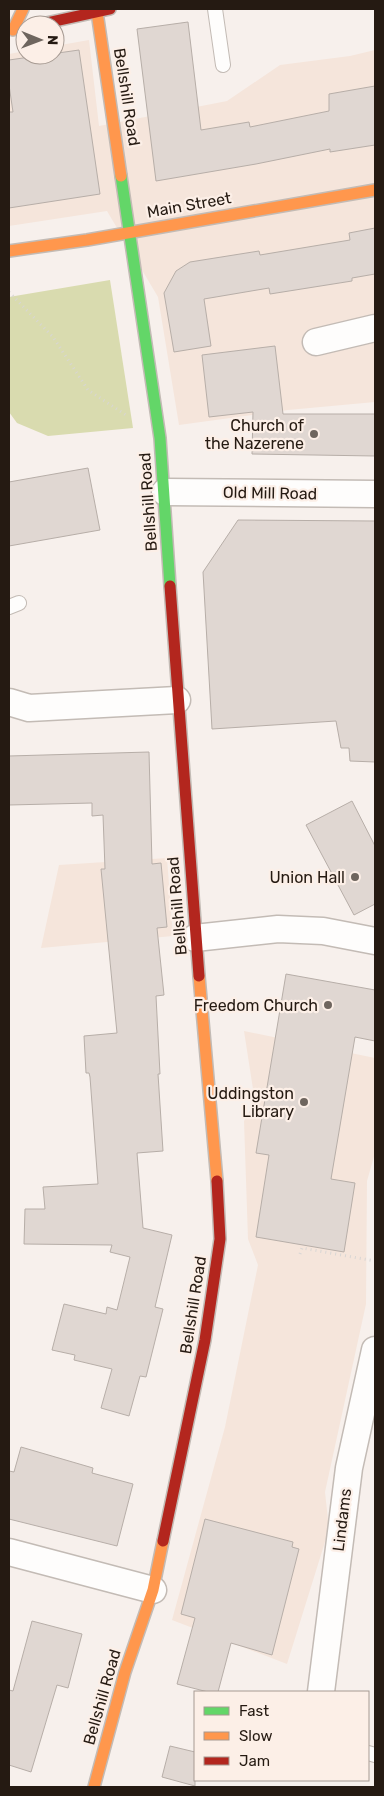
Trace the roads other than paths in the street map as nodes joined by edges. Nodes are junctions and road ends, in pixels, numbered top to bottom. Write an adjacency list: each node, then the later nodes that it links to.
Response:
1 (23, 9): 6 (main road)
2 (110, 9): 4 (main road)
3 (215, 9): 7 (lane)
4 (95, 10): 5 (main road); 9 (main road, Bellshill Road)
5 (65, 18)
6 (11, 30)
7 (222, 65)
8 (375, 190): 9 (main road, Main Street)
9 (130, 232): 10 (main road, Main Street); 13 (main road, Bellshill Road)
10 (9, 250)
11 (375, 328): 12 (street)
12 (316, 342)
13 (165, 492): 14 (street, Old Mill Road); 15 (main road, Bellshill Road)
14 (375, 494)
15 (177, 700): 16 (street); 17 (main road, Bellshill Road)
16 (9, 702)
17 (195, 938): 18 (street); 21 (main road, Bellshill Road)
18 (375, 941)
19 (375, 1350): 22 (street, Lindams)
20 (9, 1552): 21 (street)
21 (153, 1590): 23 (main road, Bellshill Road)
22 (321, 1691)
23 (94, 1787)

